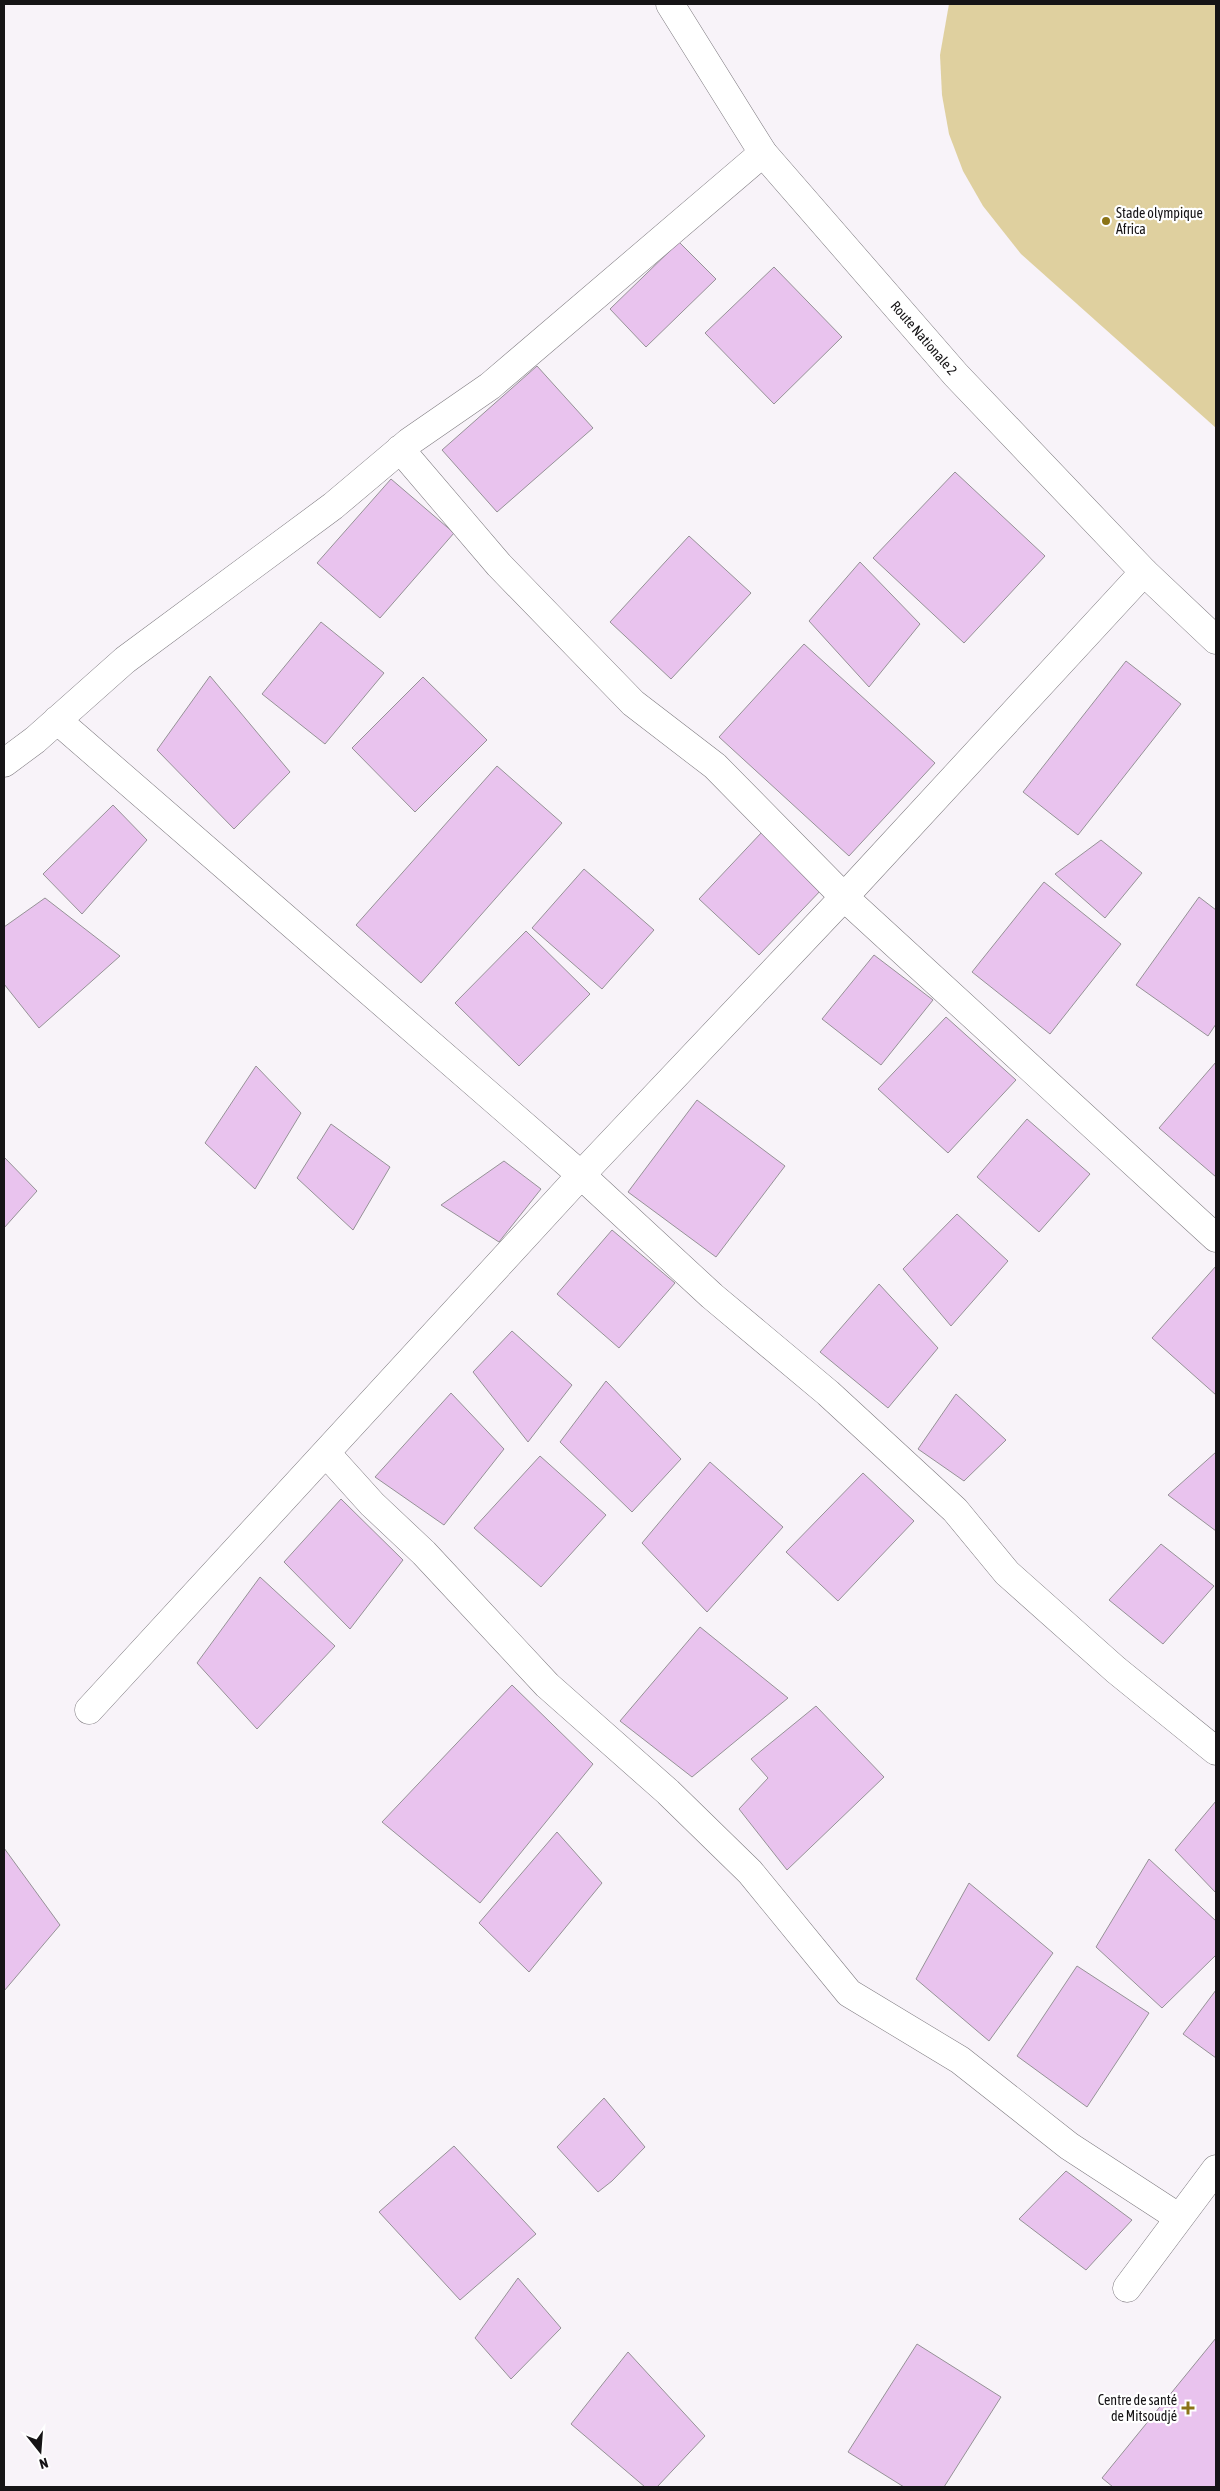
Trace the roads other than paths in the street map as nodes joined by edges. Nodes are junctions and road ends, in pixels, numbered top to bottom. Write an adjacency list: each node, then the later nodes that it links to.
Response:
1 (670, 4): 2 (street, Route Nationale 2)
2 (763, 153): 3 (street); 4 (street, Route Nationale 2)
3 (400, 449): 6 (street); 8 (street)
4 (1144, 572): 5 (street, Route Nationale 2); 8 (street)
5 (1216, 640)
6 (57, 720): 7 (street); 9 (street)
7 (4, 762)
8 (844, 897): 9 (street); 10 (street)
9 (581, 1176): 11 (street); 13 (street)
10 (1216, 1238)
11 (326, 1453): 12 (street); 15 (street)
12 (89, 1710)
13 (1216, 1751)
14 (1216, 2170): 15 (street)
15 (1178, 2217): 16 (street)
16 (1127, 2288)

